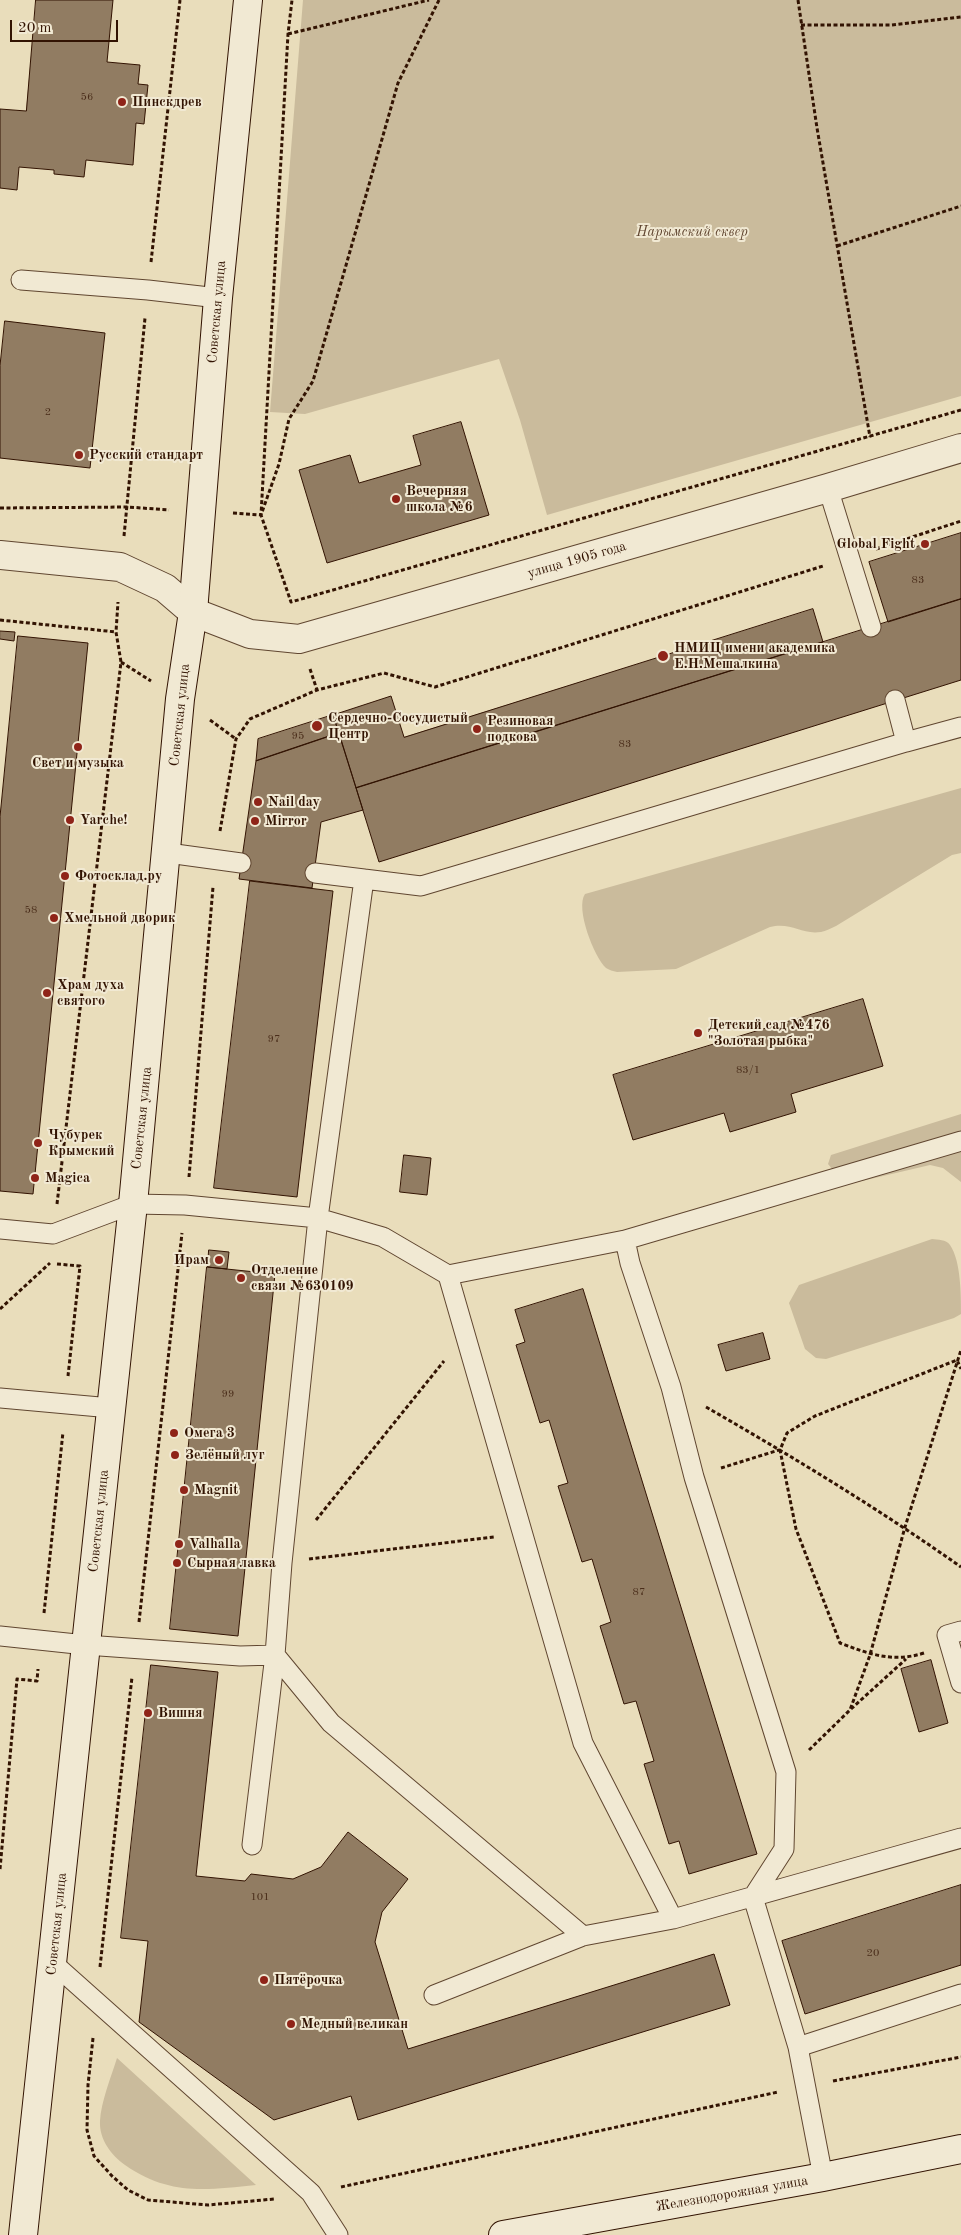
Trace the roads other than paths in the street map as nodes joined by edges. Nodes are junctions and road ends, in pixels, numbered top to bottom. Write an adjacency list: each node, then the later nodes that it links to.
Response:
1 (248, 0): 3 (street, Советская улица)
2 (21, 280): 3 (lane)
3 (218, 298): 7 (street, Советская улица)
4 (961, 448): 5 (street, улица 1905 года)
5 (828, 488): 7 (street, улица 1905 года); 8 (lane)
6 (0, 555): 7 (street, улица 1905 года)
7 (193, 612): 12 (street, Советская улица)
8 (872, 627)
9 (895, 700): 11 (lane)
10 (961, 727): 11 (lane)
11 (906, 742): 15 (lane)
12 (168, 853): 13 (lane); 17 (street, Советская улица)
13 (241, 863)
14 (314, 873): 15 (lane)
15 (364, 879): 18 (lane)
16 (961, 1141): 20 (lane)
17 (133, 1204): 18 (lane); 19 (lane); 23 (street, Советская улица)
18 (318, 1218): 21 (lane); 27 (lane)
19 (0, 1229)
20 (625, 1240): 21 (lane); 31 (lane)
21 (448, 1275): 32 (lane)
22 (0, 1398): 23 (lane)
23 (111, 1408): 26 (street, Советская улица)
24 (0, 1636): 26 (lane)
25 (956, 1638): 28 (lane)
26 (86, 1646): 27 (lane); 34 (street, Советская улица)
27 (275, 1656): 30 (lane); 33 (lane)
28 (961, 1683)
29 (961, 1838): 31 (lane)
30 (252, 1845)
31 (753, 1896): 32 (lane); 37 (lane)
32 (672, 1919): 33 (lane)
33 (583, 1936): 36 (lane)
34 (53, 1963): 40 (street, Советская улица); 41 (lane)
35 (961, 1994): 37 (lane)
36 (434, 1995)
37 (798, 2047): 39 (lane)
38 (961, 2149): 39 (street, Железнодорожная улица)
39 (823, 2178): 42 (street, Железнодорожная улица)
40 (23, 2235)
41 (338, 2235)
42 (502, 2235)

